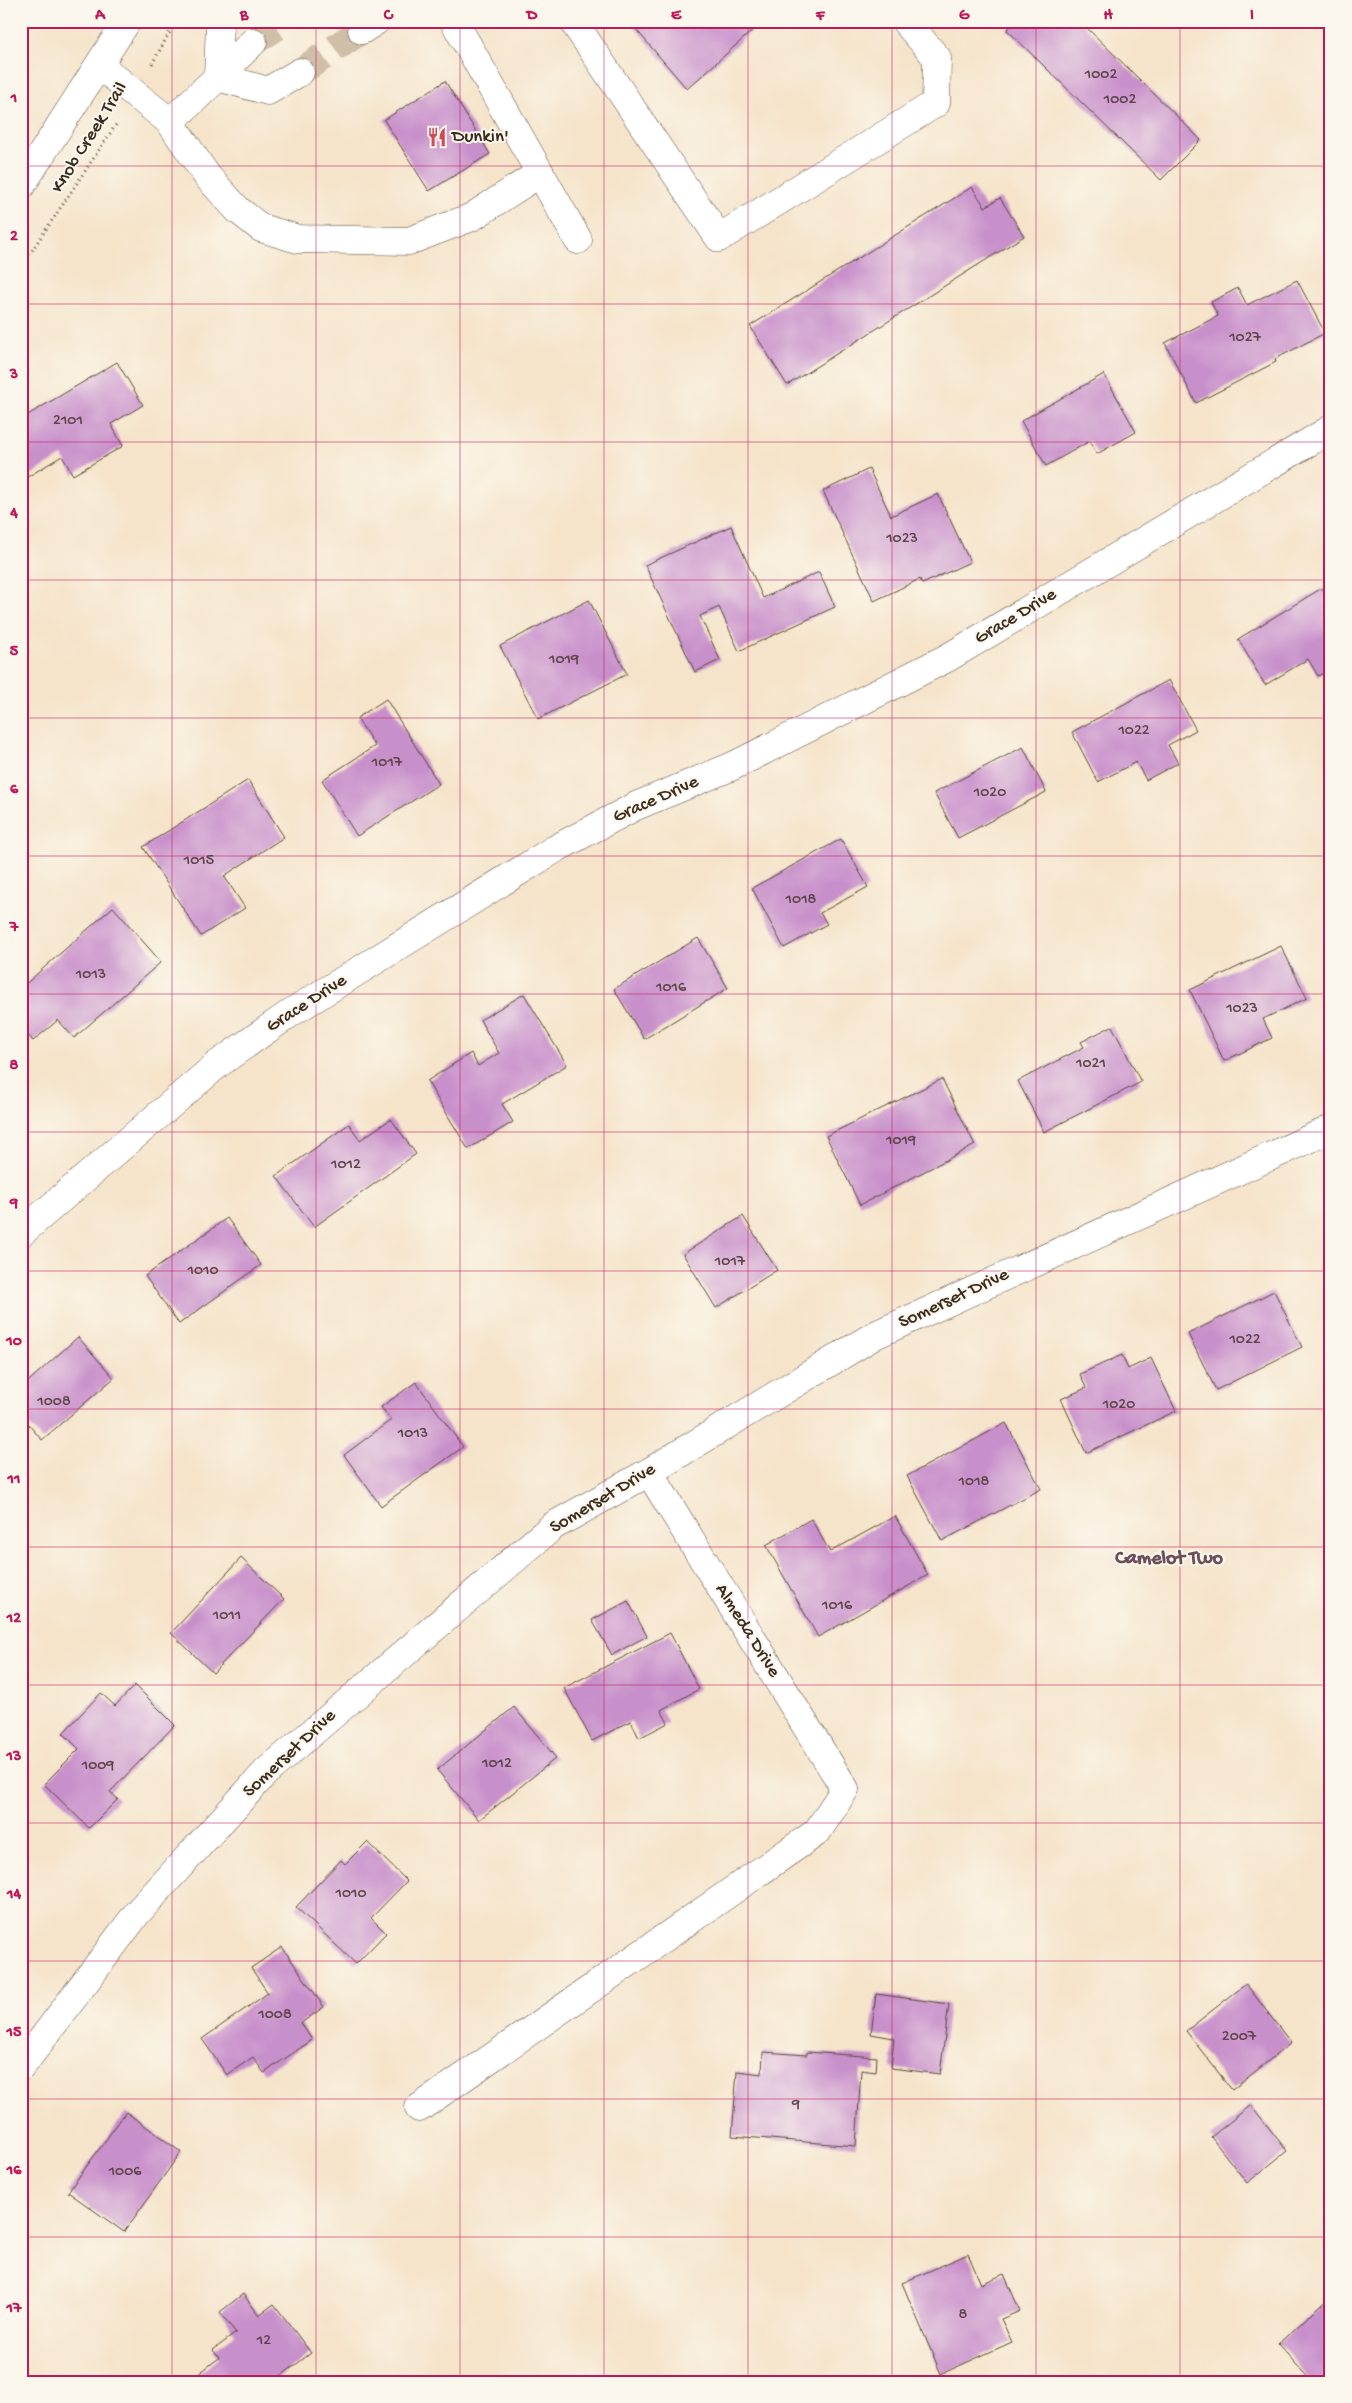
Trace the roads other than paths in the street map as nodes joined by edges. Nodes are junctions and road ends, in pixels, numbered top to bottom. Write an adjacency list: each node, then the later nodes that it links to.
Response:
1 (127, 21): 7 (street)
2 (220, 21): 9 (street)
3 (454, 21): 11 (street)
4 (573, 21): 5 (street)
5 (905, 21)
6 (253, 42): 9 (street)
7 (99, 64): 10 (street); 12 (street)
8 (300, 72): 9 (street)
9 (218, 77): 10 (street)
10 (170, 122): 11 (street)
11 (540, 173): 13 (street)
12 (21, 186)
13 (578, 240)
14 (1331, 429): 16 (street, Grace Drive)
15 (1331, 1129): 17 (street, Somerset Drive)
16 (21, 1233)
17 (649, 1472): 18 (street, Somerset Drive); 19 (street, Almeda Drive)
18 (21, 2067)
19 (419, 2108)

